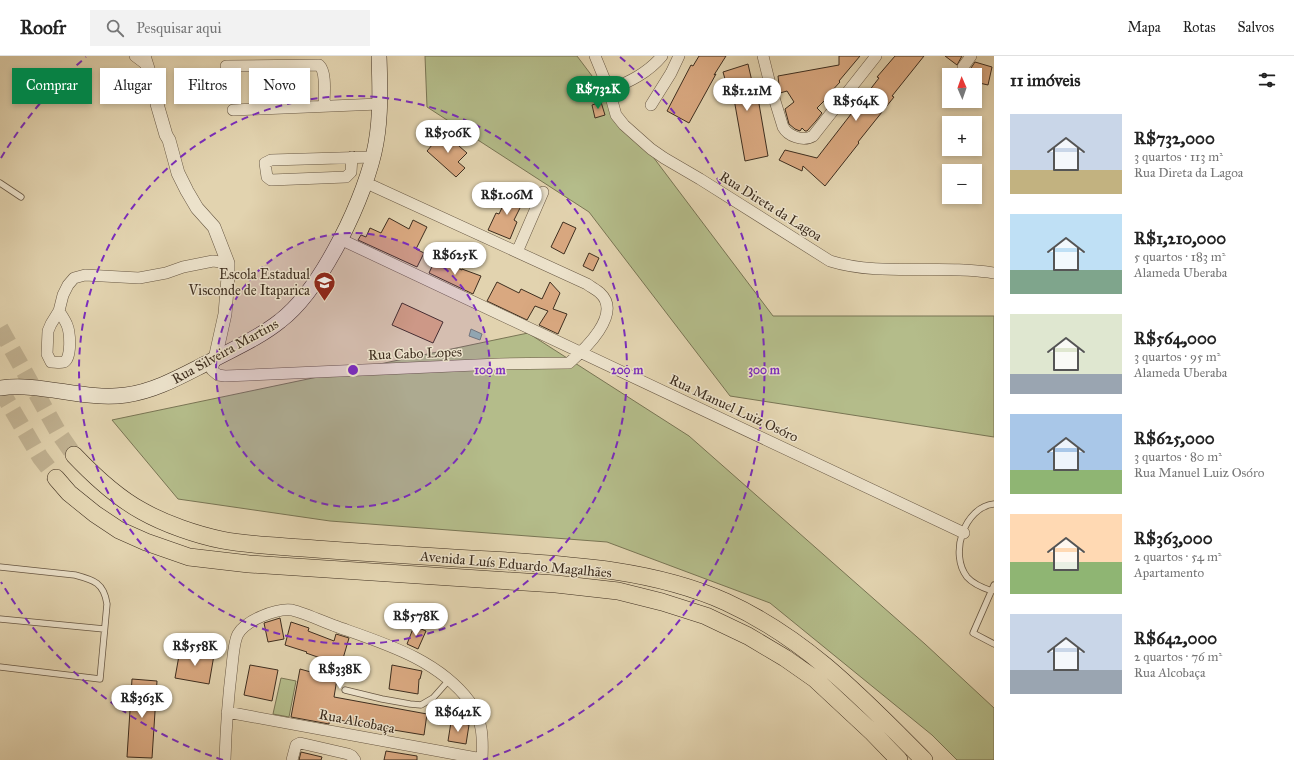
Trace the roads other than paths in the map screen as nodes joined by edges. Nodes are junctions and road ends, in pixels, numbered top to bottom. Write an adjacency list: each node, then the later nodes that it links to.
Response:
1 (136, 56): 9 (street)
2 (379, 56): 13 (main road, Rua Silveira Martins)
3 (595, 56): 12 (street, Rua Direta da Lagoa)
4 (662, 56): 12 (street)
5 (679, 56): 14 (street)
6 (763, 56): 7 (street)
7 (876, 56)
8 (971, 56): 11 (street)
9 (145, 61): 25 (street)
10 (226, 66): 15 (street)
11 (963, 67)
12 (609, 90): 26 (street, Rua Direta da Lagoa)
13 (379, 104): 15 (street); 18 (main road, Rua Silveira Martins)
14 (652, 105)
15 (324, 106): 16 (street)
16 (233, 110)
17 (352, 157): 17 (street); 18 (street)
18 (373, 157): 23 (main road, Rua Silveira Martins)
19 (0, 183): 22 (lane)
20 (374, 186): 24 (street)
21 (543, 192): 24 (street)
22 (21, 197)
23 (340, 239): 28 (street, Rua Manuel Luiz Osóro); 29 (main road, Rua Silveira Martins)
24 (518, 252): 28 (street)
25 (228, 263): 27 (street); 29 (street)
26 (994, 273)
27 (59, 311)
28 (581, 353): 29 (street, Rua Cabo Lopes); 34 (street, Rua Manuel Luiz Osóro)
29 (215, 359): 30 (main road, Rua Silveira Martins)
30 (0, 388)
31 (74, 455): 49 (main road, Avenida Luís Eduardo Magalhães)
32 (56, 478): 48 (main road, Avenida Luís Eduardo Magalhães)
33 (994, 504): 34 (lane)
34 (964, 533): 36 (lane)
35 (0, 567): 38 (lane)
36 (993, 588): 39 (lane)
37 (0, 619): 38 (lane)
38 (104, 629): 40 (lane)
39 (994, 644)
40 (0, 667)
41 (449, 680): 42 (lane); 43 (street); 47 (street)
42 (345, 690)
43 (227, 712): 44 (street); 47 (street, Rua Alcobaça)
44 (225, 760)
45 (292, 760): 46 (street)
46 (354, 760)
47 (482, 760)
48 (899, 760)
49 (924, 760)

